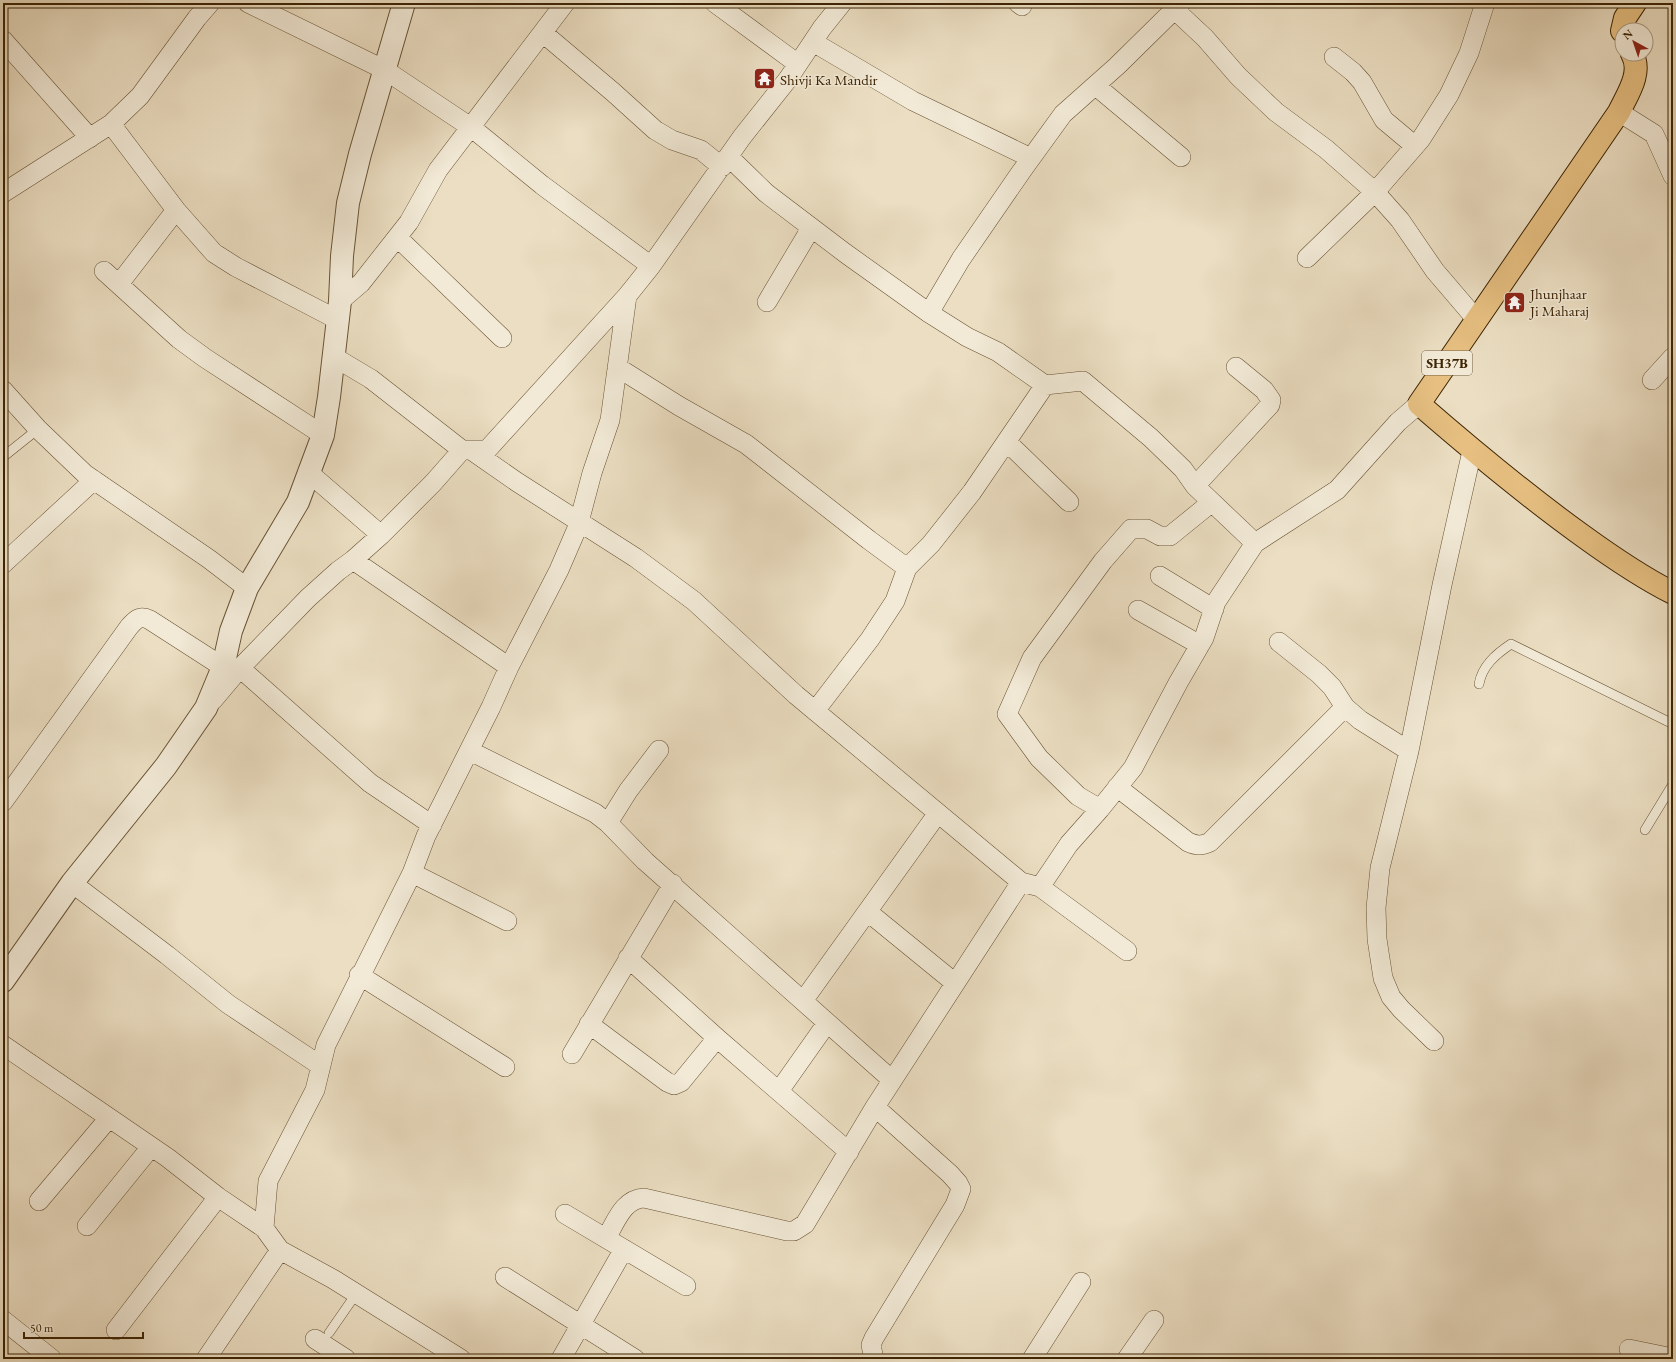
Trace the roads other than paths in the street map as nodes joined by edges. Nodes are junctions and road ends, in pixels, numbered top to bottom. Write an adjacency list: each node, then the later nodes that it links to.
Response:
1 (210, 3): 20 (street)
2 (248, 3): 17 (street)
3 (404, 3): 17 (street)
4 (715, 3): 16 (street)
5 (842, 3): 13 (street)
6 (1486, 3): 23 (street)
7 (1635, 3): 10 (main road)
8 (560, 5): 11 (street)
9 (1178, 7): 18 (street); 28 (street)
10 (1624, 22)
11 (543, 33): 21 (street); 26 (street)
12 (3, 40): 22 (street)
13 (812, 42): 16 (street); 25 (street)
14 (1334, 56): 23 (street)
15 (1635, 62): 19 (main road, SH37B)
16 (798, 64): 26 (street)
17 (385, 70): 21 (street); 39 (street)
18 (1096, 86): 24 (street); 25 (street)
19 (1619, 112): 27 (street); 41 (main road, SH37B)
20 (111, 124): 22 (street); 30 (street)
21 (472, 128): 32 (street); 34 (street)
22 (90, 138): 29 (street)
23 (1415, 146): 28 (street)
24 (1181, 157)
25 (1032, 158): 40 (street)
26 (726, 162): 31 (street); 34 (street)
27 (1673, 176)
28 (1375, 192): 33 (street); 41 (street)
29 (3, 193)
30 (176, 210): 36 (street); 39 (street)
31 (811, 228): 38 (street); 40 (street)
32 (398, 238): 39 (street); 42 (street)
33 (1307, 258)
34 (651, 266): 37 (street)
35 (104, 271): 36 (street)
36 (119, 284): 52 (street)
37 (627, 296): 45 (street); 54 (street)
38 (767, 302)
39 (339, 310): 43 (street)
40 (929, 313): 48 (street)
41 (1476, 319): 50 (main road, SH37B)
42 (502, 338)
43 (334, 357): 52 (street); 54 (street)
44 (1673, 357): 47 (street)
45 (617, 367): 62 (street); 67 (street)
46 (1236, 367): 59 (street)
47 (1652, 380)
48 (1045, 385): 53 (street); 59 (street)
49 (3, 390): 51 (street)
50 (1419, 404): 55 (main road); 64 (street)
51 (38, 429): 56 (lane); 58 (street)
52 (323, 436): 57 (street)
53 (1007, 442): 60 (street); 67 (street)
54 (467, 450): 62 (street); 63 (street)
55 (1472, 451): 70 (main road); 83 (street)
56 (3, 457)
57 (308, 472): 63 (street); 69 (street)
58 (94, 480): 66 (street); 69 (street)
59 (1195, 486): 61 (street)
60 (1069, 502)
61 (1212, 502): 64 (street); 87 (street)
62 (580, 521): 75 (street); 79 (street)
63 (381, 535): 65 (street)
64 (1255, 543): 72 (street)
65 (354, 560): 75 (street); 76 (street)
66 (3, 564)
67 (907, 568): 79 (street)
68 (1160, 576): 72 (street)
69 (247, 588): 76 (street)
70 (1673, 593)
71 (1138, 610): 74 (street)
72 (1214, 610): 74 (street)
73 (1279, 642): 78 (street)
74 (1200, 645): 85 (street)
75 (509, 667): 81 (street)
76 (231, 668): 86 (street); 90 (street); 94 (street)
77 (1479, 684): 80 (lane)
78 (1345, 707): 83 (street); 85 (street)
79 (815, 711): 88 (street)
80 (1673, 724)
81 (470, 750): 89 (street); 90 (street)
82 (659, 750): 89 (street)
83 (1409, 751): 108 (street)
84 (1673, 784): 91 (lane)
85 (1117, 788): 87 (street)
86 (3, 802)
87 (1100, 809): 96 (street)
88 (938, 813): 93 (street); 97 (street)
89 (608, 824): 95 (street)
90 (432, 825): 92 (street)
91 (1646, 830)
92 (412, 873): 98 (street); 101 (street)
93 (1021, 882): 96 (street); 103 (street)
94 (72, 884): 102 (street); 111 (street)
95 (673, 884): 100 (street); 104 (street)
96 (1040, 887): 99 (street)
97 (868, 912): 103 (street); 104 (street)
98 (507, 921)
99 (1127, 951)
100 (628, 958): 106 (street); 107 (street)
101 (360, 975): 111 (street); 112 (street)
102 (3, 981)
103 (955, 983): 113 (street)
104 (803, 1001): 105 (street)
105 (828, 1023): 113 (street); 114 (street)
106 (589, 1024): 107 (street); 110 (street)
107 (717, 1038): 114 (street)
108 (1434, 1041)
109 (3, 1045): 116 (street)
110 (572, 1054)
111 (321, 1066): 123 (street)
112 (505, 1066)
113 (892, 1080): 115 (street)
114 (779, 1091): 118 (street)
115 (875, 1108): 118 (street); 144 (street)
116 (109, 1118): 117 (street); 120 (street)
117 (151, 1147): 119 (street); 122 (street)
118 (849, 1152): 124 (street)
119 (218, 1197): 123 (street); 134 (street)
120 (39, 1201)
121 (565, 1214): 124 (street)
122 (87, 1226)
123 (264, 1228): 126 (street)
124 (606, 1238): 125 (street)
125 (624, 1249): 129 (street); 133 (street)
126 (280, 1250): 130 (street); 140 (street)
127 (505, 1277): 133 (street)
128 (1081, 1282): 145 (street)
129 (686, 1286)
130 (356, 1294): 135 (lane); 137 (street)
131 (1154, 1320): 146 (street)
132 (4, 1323): 139 (street)
133 (581, 1325): 142 (street); 143 (street)
134 (116, 1330)
135 (322, 1336): 141 (street)
136 (1629, 1349): 138 (street)
137 (450, 1356)
138 (1673, 1358)
139 (52, 1359)
140 (206, 1359)
141 (346, 1359)
142 (561, 1359)
143 (635, 1359)
144 (874, 1359)
145 (1032, 1359)
146 (1127, 1359)

